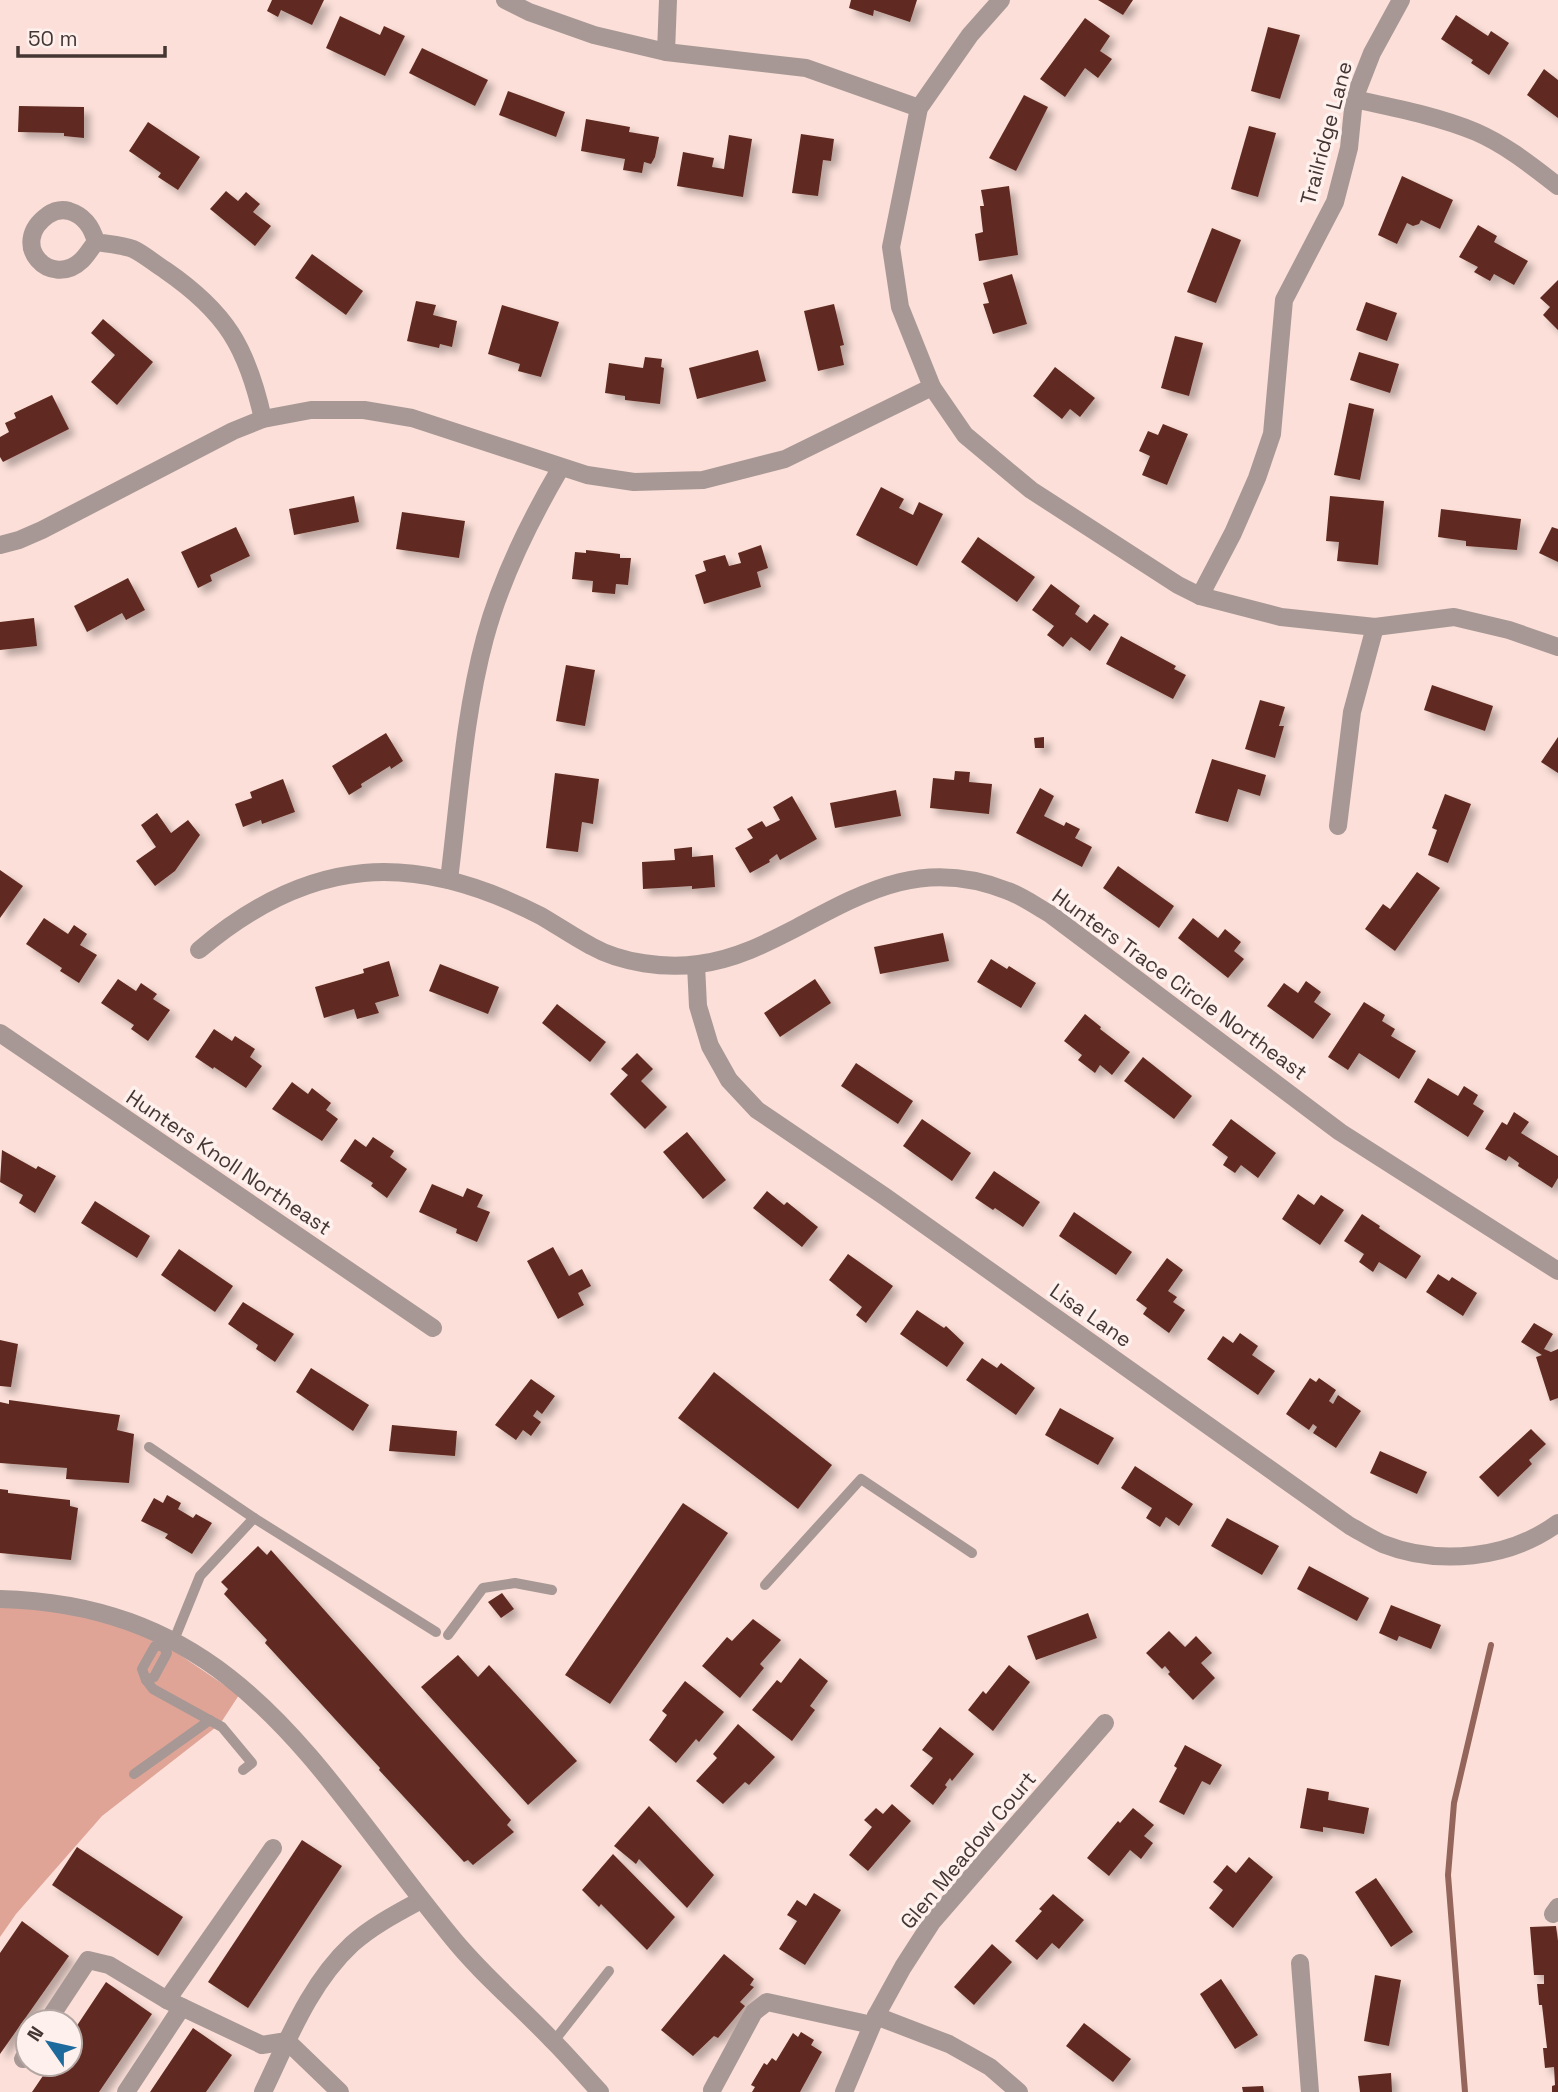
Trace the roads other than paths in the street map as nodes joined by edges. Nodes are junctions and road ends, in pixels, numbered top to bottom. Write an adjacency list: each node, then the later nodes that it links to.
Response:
1 (505, 0): 5 (street)
2 (668, 0): 5 (street)
3 (1001, 0): 7 (street)
4 (1401, 0): 6 (street, Trailridge Lane)
5 (666, 52): 7 (street)
6 (1354, 99): 8 (street); 14 (street, Trailridge Lane)
7 (919, 108): 10 (street)
8 (1558, 186)
9 (96, 242): 11 (street)
10 (932, 387): 12 (street); 14 (street)
11 (263, 419): 12 (street); 13 (street)
12 (561, 469): 18 (street)
13 (0, 545)
14 (1200, 596): 15 (street)
15 (1375, 627): 16 (street); 17 (street)
16 (1558, 647)
17 (1338, 827)
18 (449, 880): 19 (street, Hunters Trace Circle Northeast); 20 (street, Hunters Trace Circle Northeast)
19 (199, 950)
20 (696, 965): 22 (street, Hunters Trace Circle Northeast); 26 (street, Lisa Lane)
21 (0, 1033): 23 (street, Hunters Knoll Northeast)
22 (1558, 1271)
23 (433, 1328)
24 (149, 1447): 25 (lane)
25 (254, 1518): 31 (lane); 33 (lane)
26 (1558, 1523)
27 (972, 1553): 28 (lane)
28 (765, 1585)
29 (552, 1590): 32 (lane)
30 (0, 1599): 33 (street)
31 (436, 1632)
32 (448, 1635)
33 (168, 1643): 34 (lane); 39 (street)
34 (211, 1720): 36 (lane); 37 (lane)
35 (1105, 1723): 44 (street, Glen Meadow Court)
36 (243, 1770)
37 (134, 1774)
38 (273, 1848): 42 (street)
39 (421, 1900): 45 (street); 46 (street)
40 (1300, 1963): 54 (street)
41 (609, 1971): 46 (lane)
42 (175, 2003): 43 (street); 45 (street); 48 (street)
43 (56, 2008)
44 (874, 2021): 47 (street); 52 (street, Glen Meadow Court); 53 (street)
45 (287, 2041): 49 (street); 50 (street)
46 (554, 2041): 51 (street)
47 (712, 2090)
48 (126, 2092)
49 (263, 2092)
50 (340, 2092)
51 (600, 2092)
52 (844, 2092)
53 (1019, 2092)
54 (1310, 2092)

